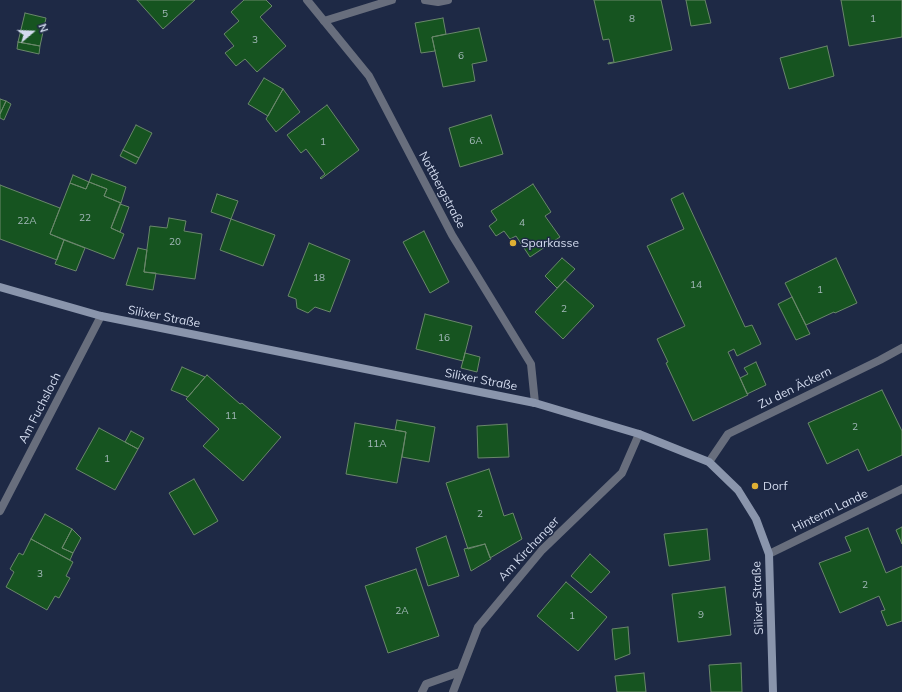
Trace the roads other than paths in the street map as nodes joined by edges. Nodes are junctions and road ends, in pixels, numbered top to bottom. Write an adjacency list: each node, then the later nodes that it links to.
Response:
1 (306, 0): 5 (street, Nottbergstraße)
2 (392, 0): 5 (street)
3 (424, 0): 4 (street)
4 (448, 0)
5 (324, 21): 9 (street, Nottbergstraße)
6 (0, 287): 7 (street, Silixer Straße)
7 (101, 316): 9 (street, Silixer Straße); 13 (street, Am Fuchsloch)
8 (902, 348): 11 (street, Zu den Äckern)
9 (535, 403): 10 (street, Silixer Straße)
10 (639, 434): 11 (street, Silixer Straße); 15 (street, Am Kirchanger)
11 (709, 462): 14 (street, Silixer Straße)
12 (902, 489): 14 (street, Hinterm Lande)
13 (0, 511)
14 (769, 554): 18 (street, Silixer Straße)
15 (460, 672): 16 (street); 17 (street, Am Kirchanger)
16 (422, 692)
17 (453, 692)
18 (773, 692)

